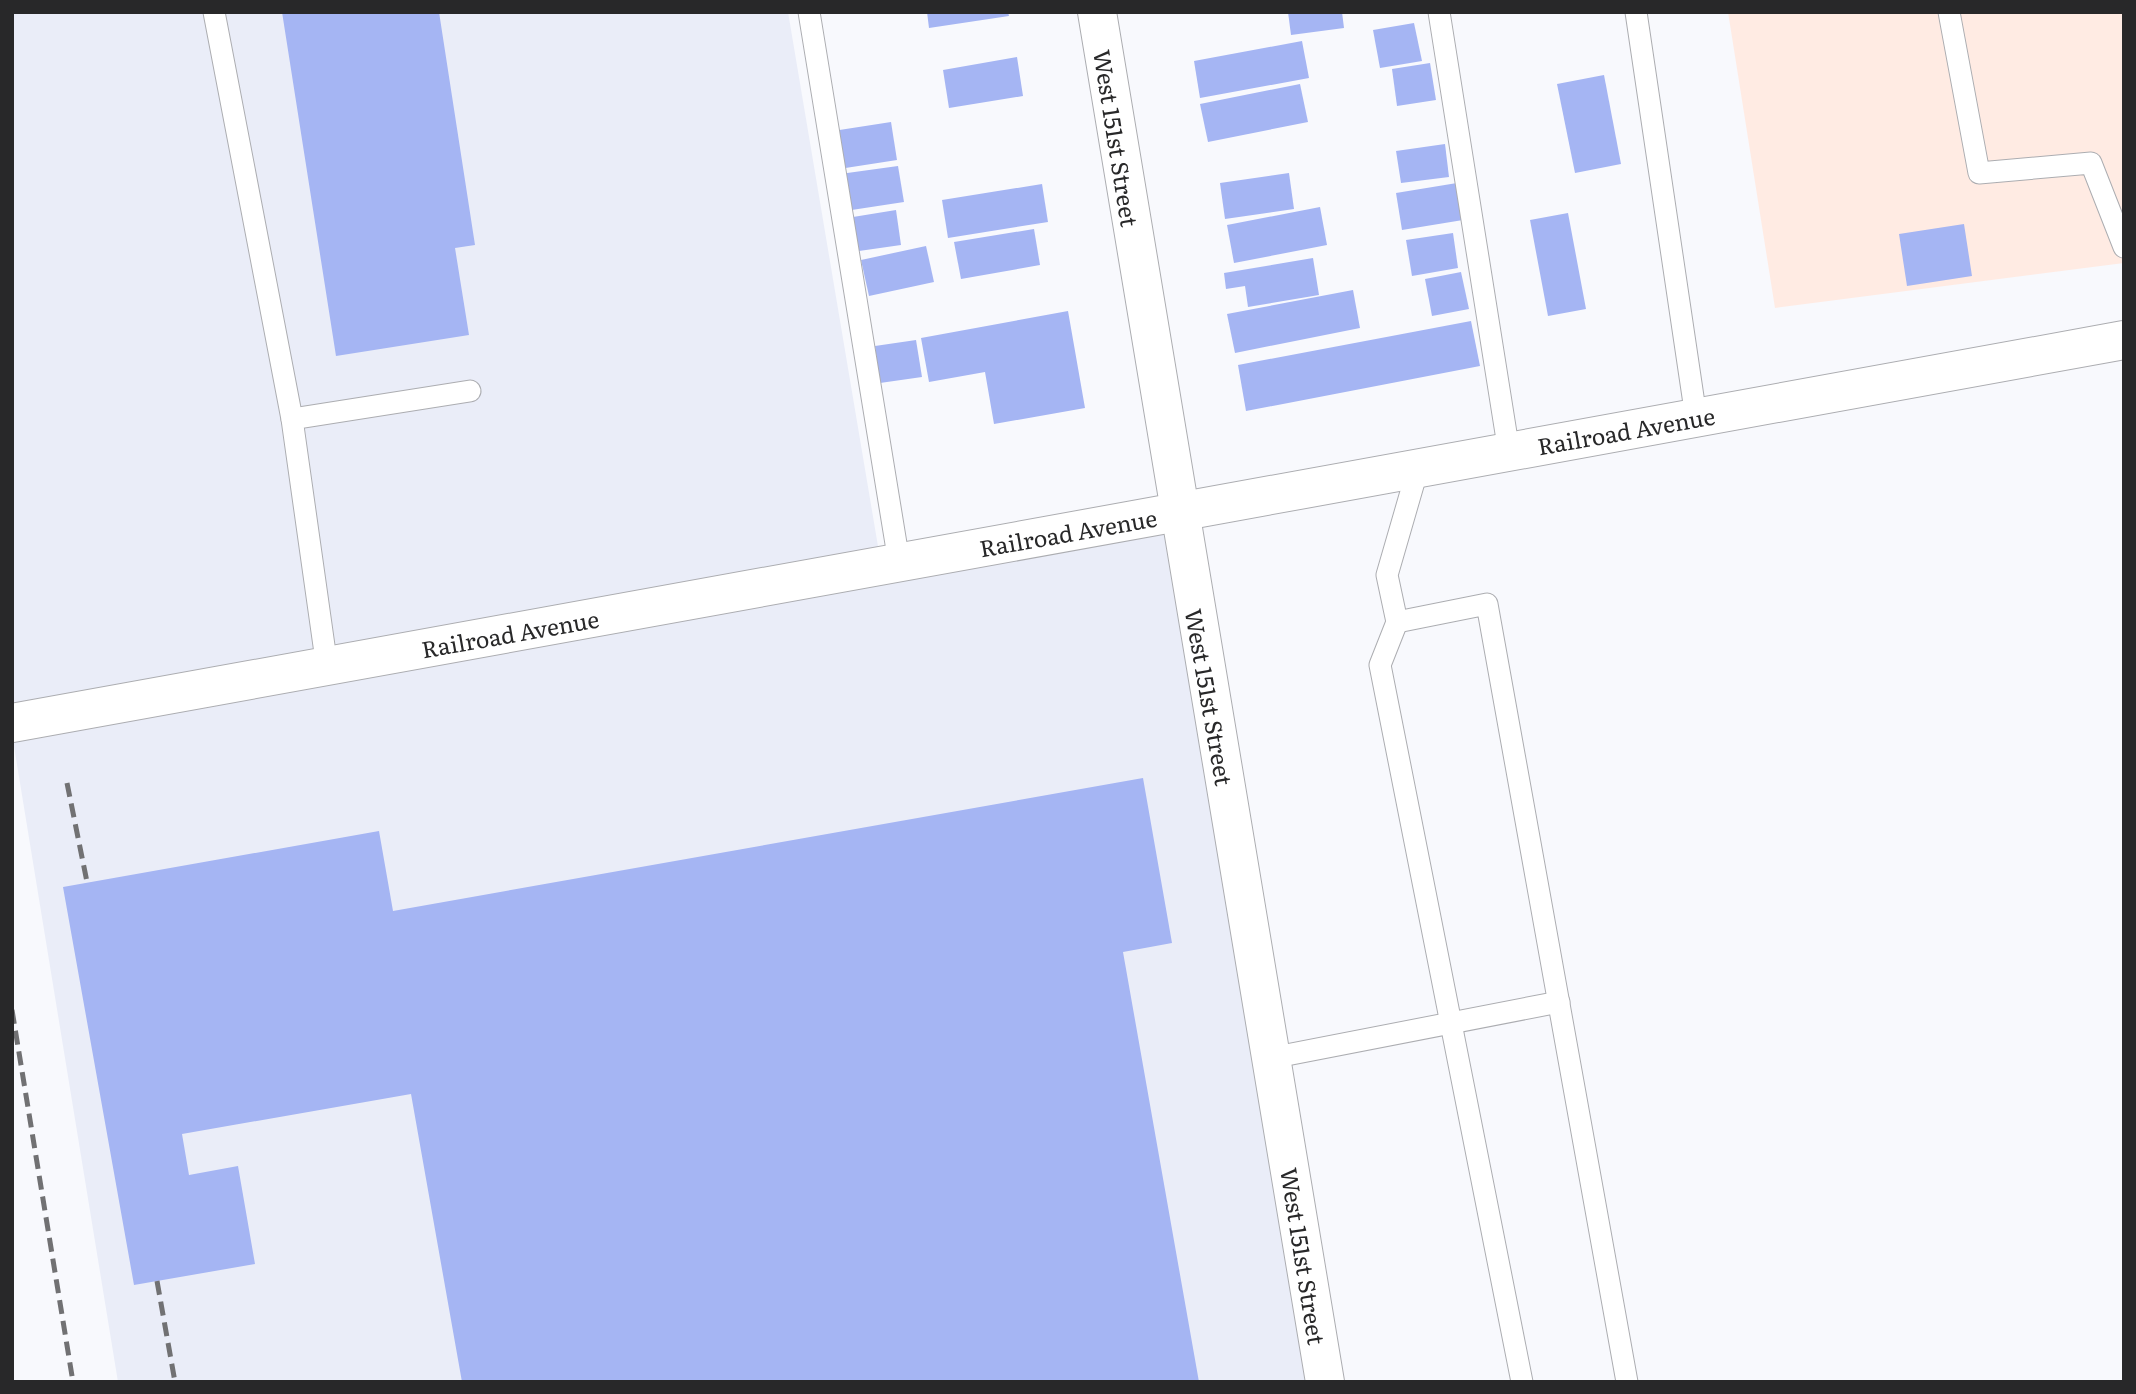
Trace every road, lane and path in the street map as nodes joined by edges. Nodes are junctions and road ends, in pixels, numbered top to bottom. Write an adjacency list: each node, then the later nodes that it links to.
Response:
1 (214, 12): 11 (lane)
2 (808, 12): 15 (lane)
3 (1097, 12): 14 (street, West 151st Street)
4 (1439, 12): 12 (lane)
5 (1636, 12): 10 (lane)
6 (1949, 12): 7 (lane)
7 (2124, 247)
8 (2124, 340): 10 (street, Railroad Avenue)
9 (470, 391): 11 (lane)
10 (1696, 418): 12 (street, Railroad Avenue)
11 (292, 419): 17 (lane)
12 (1509, 452): 13 (street, Railroad Avenue)
13 (1418, 468): 14 (street, Railroad Avenue); 16 (lane)
14 (1178, 512): 15 (street, Railroad Avenue); 21 (street, West 151st Street)
15 (899, 562): 17 (street, Railroad Avenue)
16 (1397, 622): 19 (lane); 20 (lane)
17 (327, 667): 18 (street, Railroad Avenue)
18 (12, 723)
19 (1559, 1002): 20 (lane); 24 (lane)
20 (1451, 1024): 21 (lane); 23 (lane)
21 (1271, 1058): 22 (street, West 151st Street)
22 (1325, 1382)
23 (1522, 1382)
24 (1627, 1382)

